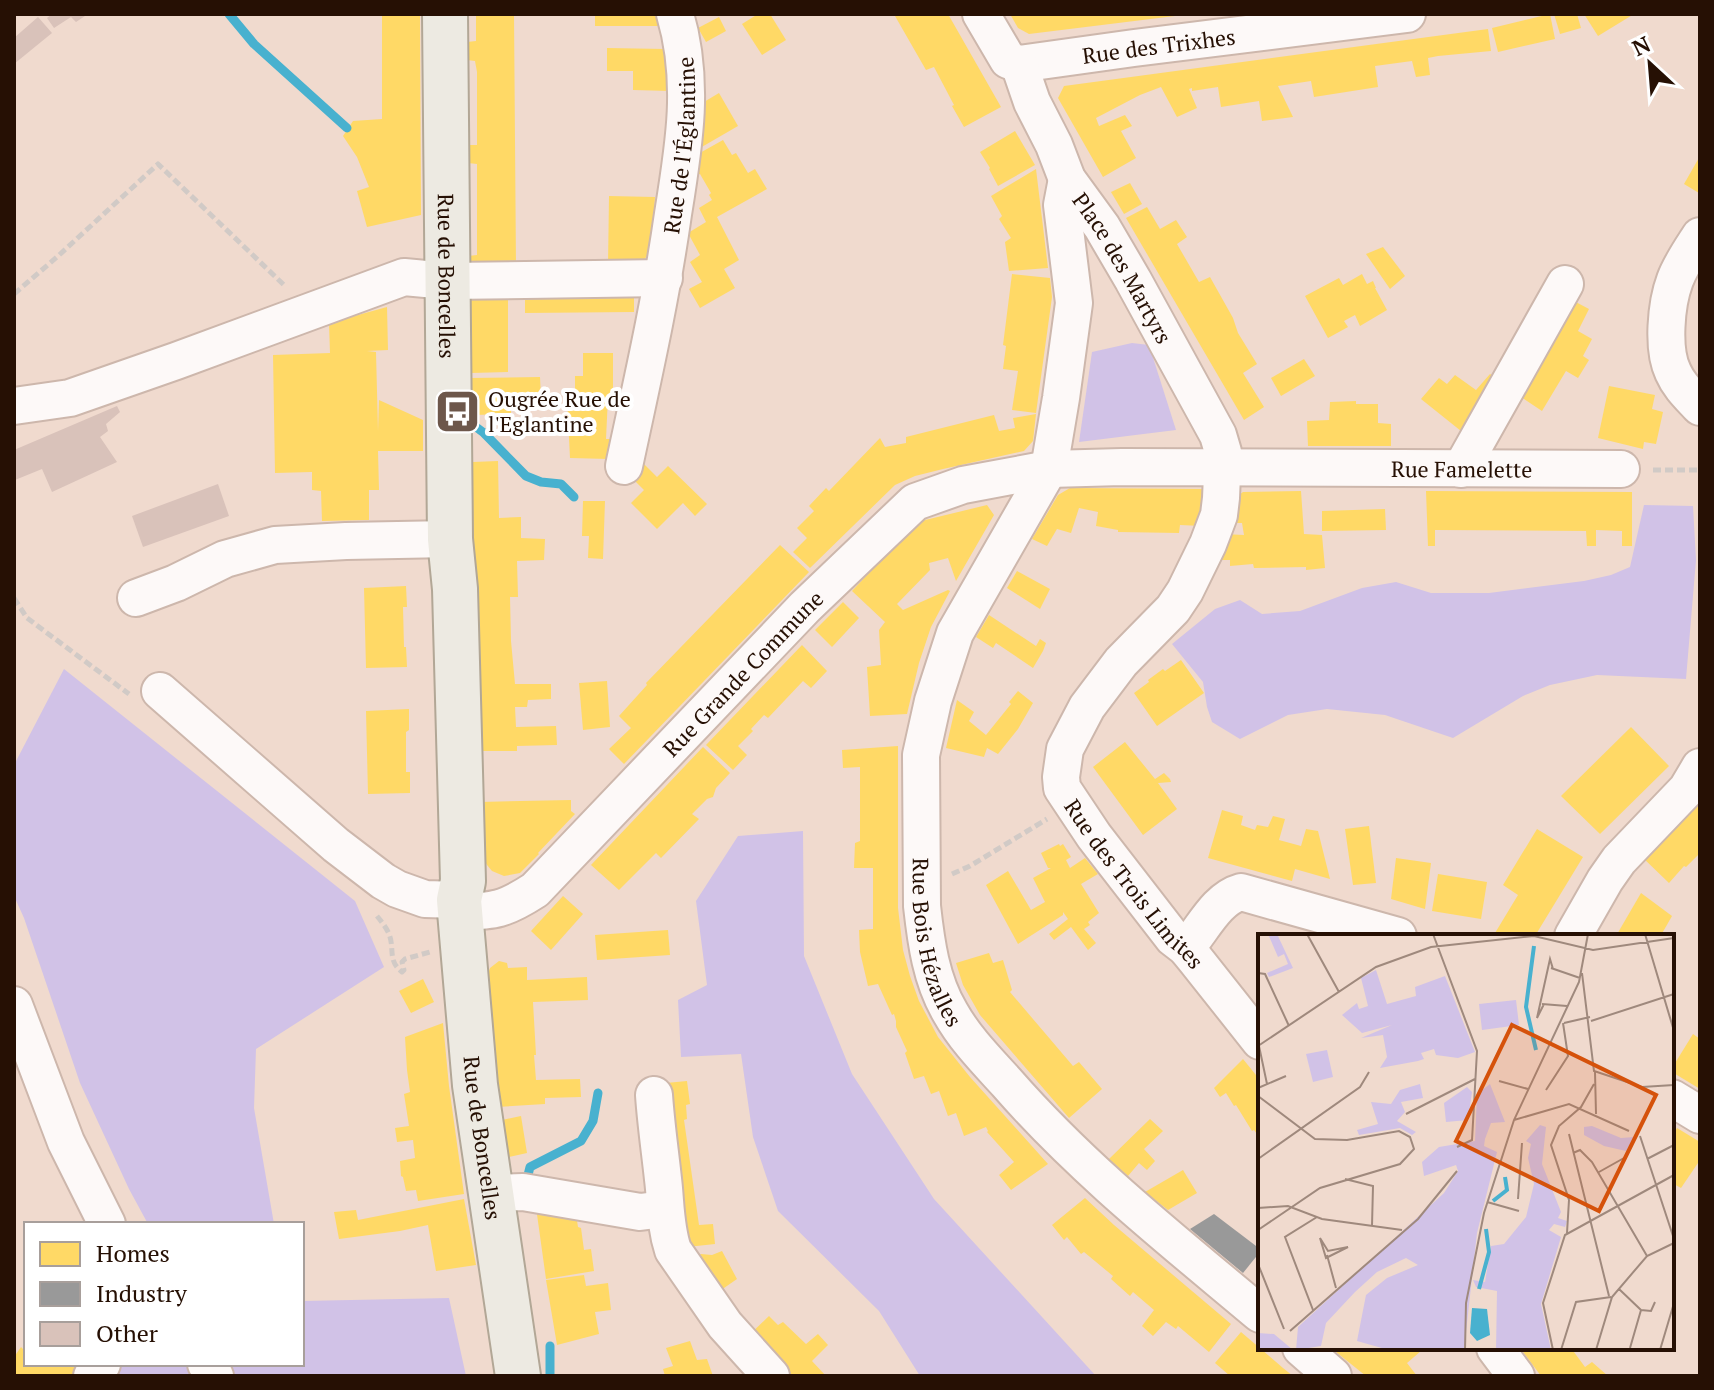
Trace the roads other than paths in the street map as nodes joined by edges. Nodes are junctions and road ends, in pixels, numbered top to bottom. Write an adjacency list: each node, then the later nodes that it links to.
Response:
1 (445, 14): 9 (main road, Rue de Boncelles)
2 (675, 14): 8 (street, Rue de l'Églantine)
3 (981, 14): 5 (street)
4 (1407, 14): 5 (street, Rue des Trixhes)
5 (1014, 62): 6 (street)
6 (1067, 179): 14 (street, Place des Martyrs); 15 (street, Place des Martyrs)
7 (1700, 236): 12 (street)
8 (664, 278): 9 (street); 13 (street, Rue de l'Églantine)
9 (447, 281): 11 (street); 18 (main road, Rue de Boncelles)
10 (1565, 284): 16 (street)
11 (14, 406)
12 (1700, 407)
13 (624, 466)
14 (1223, 468): 15 (street); 16 (street, Rue Famelette); 25 (street, Rue des Trois Limites)
15 (1049, 469): 22 (street, Rue Grande Commune); 34 (street, Rue Bois Hézalles)
16 (1461, 469): 17 (street, Rue Famelette)
17 (1621, 469)
18 (450, 539): 19 (street); 22 (main road, Rue de Boncelles)
19 (136, 598)
20 (160, 691): 22 (street)
21 (1700, 767): 24 (street)
22 (459, 906): 31 (main road, Rue de Boncelles)
23 (1391, 934): 25 (street)
24 (1574, 934)
25 (1186, 948): 27 (street, Rue des Trois Limites)
26 (14, 1005): 33 (street)
27 (1258, 1038)
28 (654, 1095): 32 (street)
29 (1674, 1099): 30 (street)
30 (1700, 1115)
31 (490, 1193): 32 (street); 37 (main road, Rue de Boncelles)
32 (664, 1209): 38 (street)
33 (106, 1222)
34 (1258, 1312)
35 (1303, 1350): 39 (street)
36 (1496, 1350): 40 (street)
37 (518, 1376)
38 (771, 1376)
39 (1333, 1376)
40 (1516, 1376)

